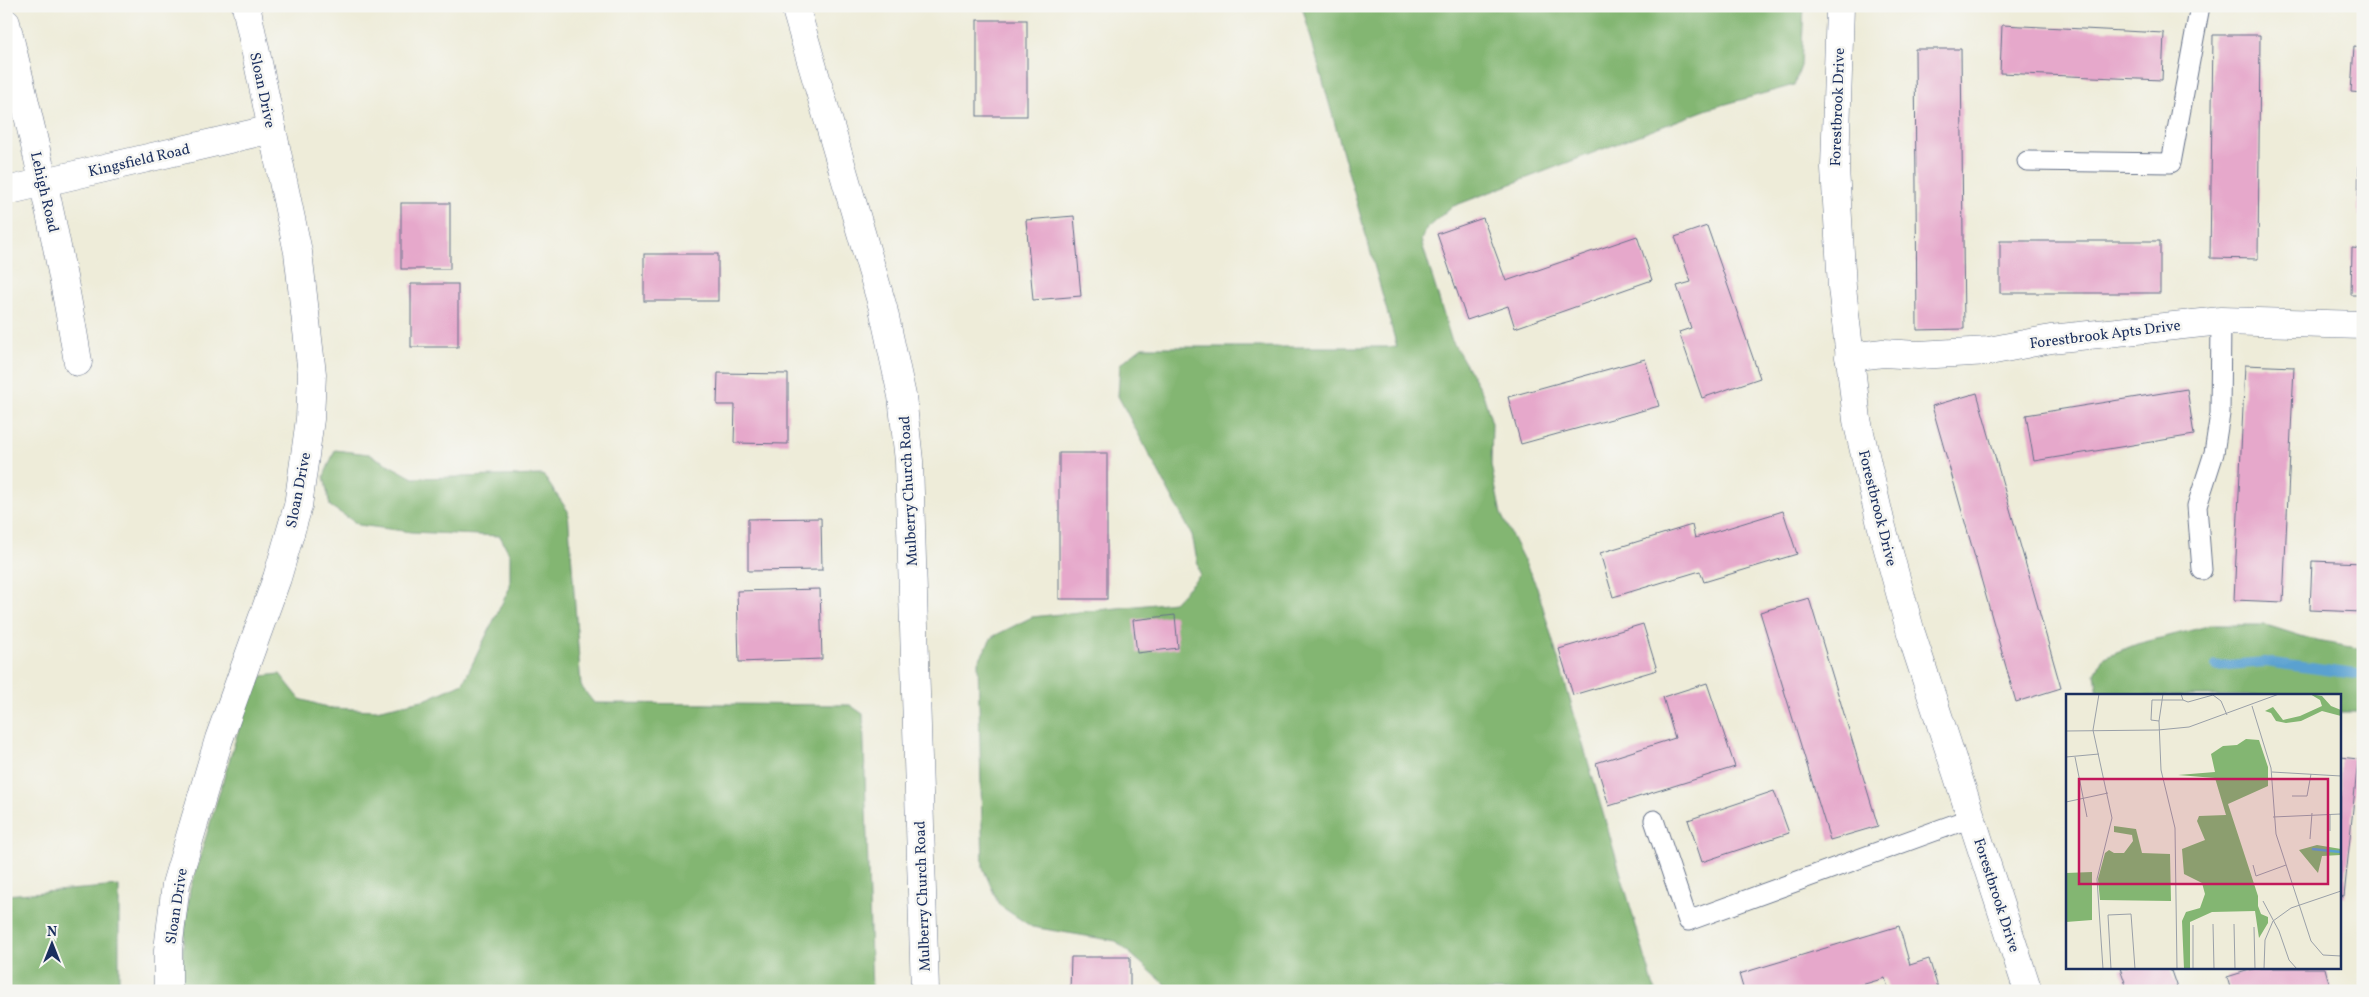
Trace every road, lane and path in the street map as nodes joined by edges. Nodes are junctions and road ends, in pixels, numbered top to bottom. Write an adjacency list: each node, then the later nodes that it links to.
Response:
1 (246, 6): 6 (street, Sloan Drive)
2 (796, 6): 18 (street, Mulberry Church Road)
3 (1840, 6): 12 (street, Forestbrook Drive)
4 (2200, 6): 7 (lane)
5 (6, 22): 8 (street, Lehigh Road)
6 (272, 129): 8 (street, Kingsfield Road); 17 (street, Sloan Drive)
7 (2027, 161)
8 (44, 182): 9 (street, Kingsfield Road); 13 (street, Lehigh Road)
9 (6, 191)
10 (2221, 321): 11 (street, Forestbrook Apts Drive); 12 (street, Forestbrook Apts Drive); 14 (lane)
11 (2363, 326)
12 (1849, 357): 15 (street, Forestbrook Drive)
13 (78, 362)
14 (2202, 570)
15 (1971, 818): 16 (lane); 19 (street, Forestbrook Drive)
16 (1654, 820)
17 (168, 991)
18 (925, 991)
19 (2028, 991)

